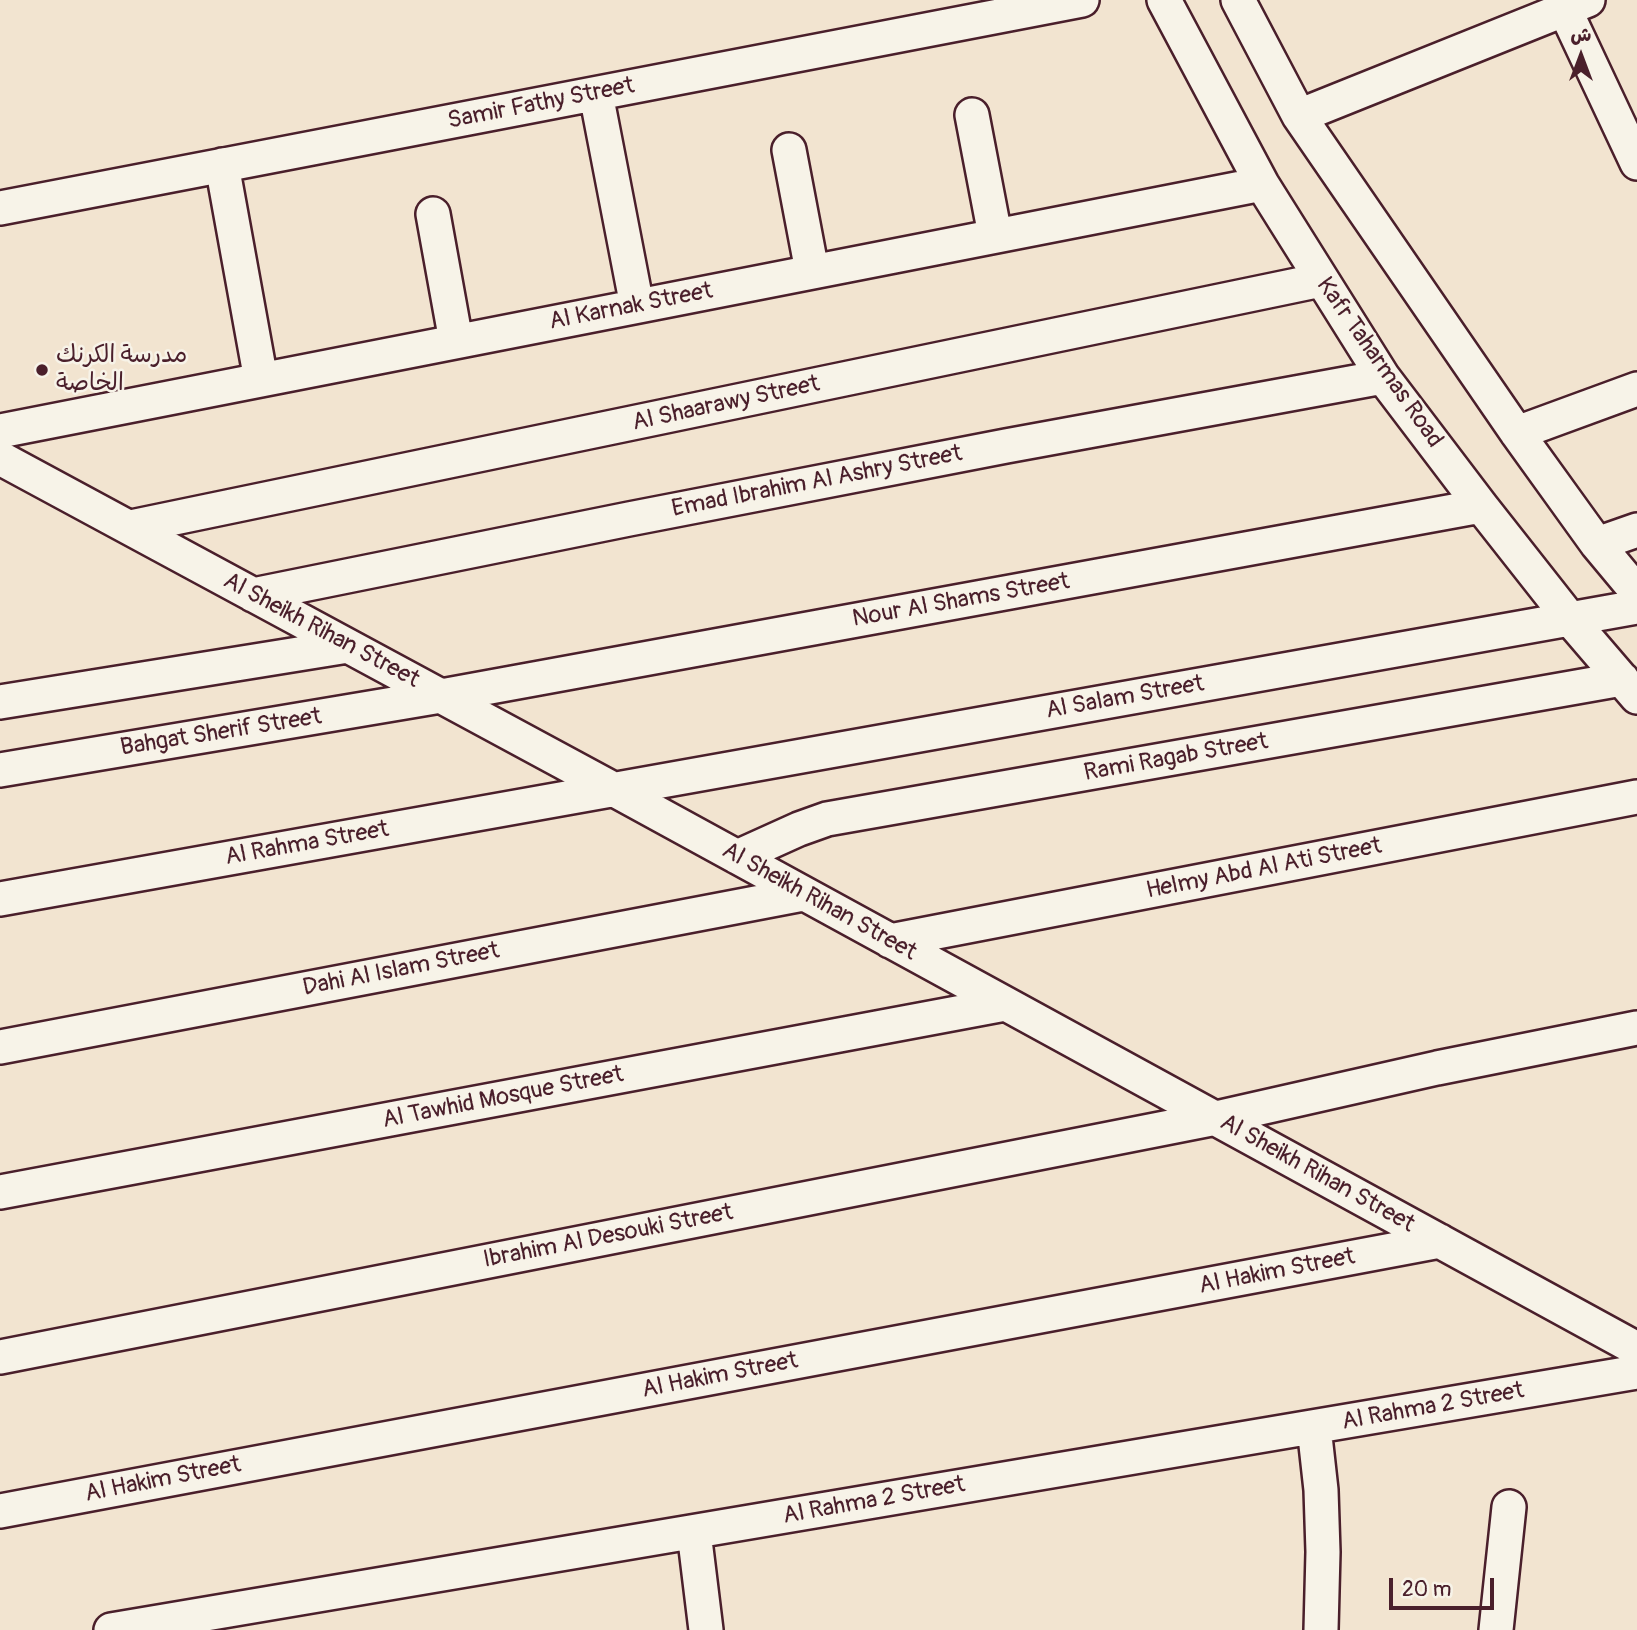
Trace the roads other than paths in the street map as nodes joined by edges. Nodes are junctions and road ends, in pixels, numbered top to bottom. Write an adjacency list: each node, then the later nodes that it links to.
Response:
1 (1082, 0): 5 (street, Samir Fathy Street)
2 (1164, 0): 11 (street, Kafr Taharmas Road)
3 (1238, 0): 7 (street)
4 (1577, 5): 7 (street); 9 (street)
5 (596, 94): 10 (street, Samir Fathy Street); 17 (street)
6 (972, 115): 14 (street)
7 (1299, 116): 23 (street)
8 (789, 149): 15 (street)
9 (1637, 163)
10 (222, 165): 12 (street, Samir Fathy Street); 20 (street)
11 (1262, 184): 14 (street, Al Karnak Street); 16 (street, Kafr Taharmas Road)
12 (0, 208)
13 (433, 214): 18 (street)
14 (995, 235): 15 (street, Al Karnak Street)
15 (812, 271): 17 (street, Al Karnak Street)
16 (1321, 280): 19 (street, Kafr Taharmas Road); 26 (street, Al Shaarawy Street)
17 (637, 306): 18 (street, Al Karnak Street)
18 (456, 341): 20 (street, Al Karnak Street)
19 (1383, 377): 25 (street, Kafr Taharmas Road); 30 (street, Emad Ibrahim Al Ashry Street)
20 (261, 380): 22 (street, Al Karnak Street)
21 (1637, 389): 23 (street)
22 (0, 431)
23 (1517, 433): 28 (street)
24 (9, 468): 26 (street, Al Sheikh Rihan Street)
25 (1481, 506): 32 (street, Kafr Taharmas Road); 35 (street, Nour Al Shams Street)
26 (131, 527): 30 (street, Al Sheikh Rihan Street)
27 (1637, 530): 28 (street)
28 (1597, 544): 29 (street)
29 (1637, 592)
30 (253, 596): 33 (street, Al Sheikh Rihan Street)
31 (1637, 607): 32 (street, Al Salam Street)
32 (1570, 619): 34 (street, Kafr Taharmas Road); 38 (street, Al Salam Street)
33 (348, 646): 35 (street, Al Sheikh Rihan Street); 36 (street)
34 (1629, 688): 40 (street, Rami Ragab Street)
35 (441, 696): 37 (street, Bahgat Sherif Street); 38 (street, Al Sheikh Rihan Street)
36 (0, 702)
37 (0, 770)
38 (613, 789): 40 (street, Al Sheikh Rihan Street); 42 (street, Al Rahma Street)
39 (1637, 797): 43 (street, Helmy Abd Al Ati Street)
40 (737, 857): 41 (street, Al Sheikh Rihan Street)
41 (803, 894): 43 (street, Al Sheikh Rihan Street); 46 (street, Dahi Al Islam Street)
42 (0, 900)
43 (890, 941): 44 (street, Al Sheikh Rihan Street)
44 (1005, 1004): 47 (street, Al Sheikh Rihan Street); 48 (street, Al Tawhid Mosque Street)
45 (1637, 1028): 47 (street, Ibrahim Al Desouki Street)
46 (0, 1047)
47 (1216, 1118): 49 (street, Al Sheikh Rihan Street); 51 (street, Ibrahim Al Desouki Street)
48 (0, 1192)
49 (1440, 1241): 50 (street, Al Sheikh Rihan Street); 55 (street, Al Hakim Street)
50 (1637, 1349)
51 (0, 1357)
52 (1637, 1372): 53 (street, Al Rahma 2 Street)
53 (1314, 1427): 56 (street, Al Rahma 2 Street); 59 (street)
54 (1509, 1507): 60 (street)
55 (0, 1511)
56 (694, 1532): 57 (street, Al Rahma 2 Street); 58 (street)
57 (111, 1630)
58 (706, 1630)
59 (1321, 1630)
60 (1496, 1630)

